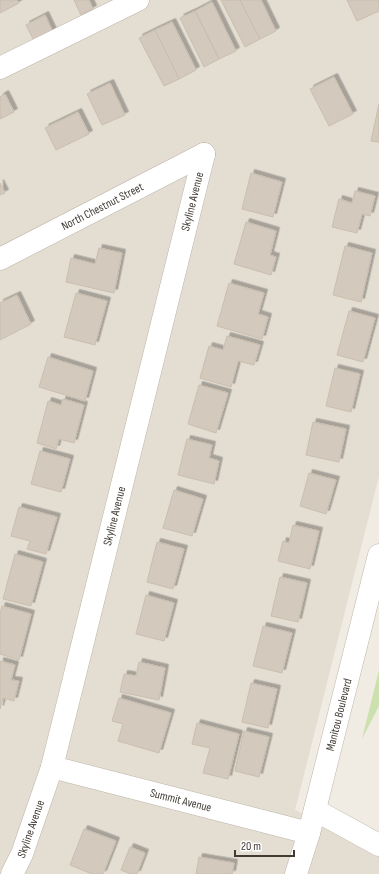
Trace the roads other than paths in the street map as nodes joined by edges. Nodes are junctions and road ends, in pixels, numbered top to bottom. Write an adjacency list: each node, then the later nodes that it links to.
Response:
1 (138, 0): 2 (street)
2 (0, 68)
3 (204, 154): 4 (street, North Chestnut Street); 6 (street, Skyline Avenue)
4 (0, 259)
5 (379, 555): 7 (street, Manitou Boulevard)
6 (52, 766): 8 (street, Summit Avenue); 10 (street, Skyline Avenue)
7 (315, 810): 8 (street, Manitou Boulevard); 9 (street)
8 (309, 833): 11 (street, Manitou Boulevard)
9 (379, 845)
10 (12, 874)
11 (296, 874)

